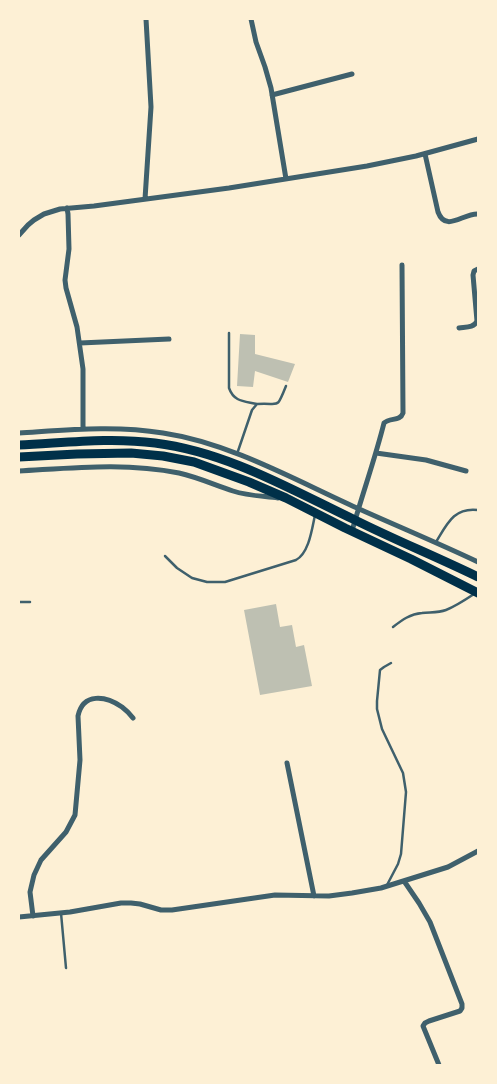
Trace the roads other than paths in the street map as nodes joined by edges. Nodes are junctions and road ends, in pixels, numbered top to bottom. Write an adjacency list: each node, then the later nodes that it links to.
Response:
1 (146, 19): 2 (street); 9 (street)
2 (150, 19)
3 (252, 19): 5 (street)
4 (352, 74): 5 (street)
5 (272, 95): 8 (street)
6 (478, 139): 7 (street)
7 (425, 154): 8 (street); 11 (street)
8 (286, 179): 9 (street)
9 (146, 198): 10 (street)
10 (67, 208): 12 (street); 18 (street)
11 (478, 214)
12 (19, 235)
13 (402, 265): 24 (street)
14 (478, 269): 15 (street)
15 (459, 328)
16 (228, 332): 20 (lane)
17 (169, 339): 18 (street)
18 (80, 343): 21 (street)
19 (286, 386): 20 (lane)
20 (257, 404): 25 (lane)
21 (83, 429): 22 (street); 25 (street)
22 (19, 434)
23 (19, 445): 33 (highway)
24 (376, 453): 28 (street); 30 (street)
25 (238, 454): 30 (street)
26 (19, 457): 29 (highway)
27 (19, 471): 29 (street)
28 (466, 471)
29 (286, 498): 32 (highway)
30 (358, 509): 33 (street); 35 (street)
31 (478, 510): 35 (lane)
32 (316, 513): 34 (highway); 36 (lane)
33 (355, 520): 34 (street); 38 (highway)
34 (352, 531): 39 (highway)
35 (436, 542): 37 (street)
36 (165, 556)
37 (478, 562)
38 (478, 577)
39 (478, 593): 42 (lane)
40 (19, 602): 41 (lane)
41 (30, 602)
42 (393, 627)
43 (392, 663): 48 (lane)
44 (133, 718): 51 (street)
45 (287, 763): 49 (street)
46 (478, 851): 47 (street)
47 (404, 881): 48 (street); 54 (street)
48 (386, 886): 49 (street)
49 (314, 896): 50 (street)
50 (61, 913): 51 (street); 53 (lane)
51 (33, 916): 52 (street)
52 (19, 917)
53 (66, 968)
54 (439, 1065)

